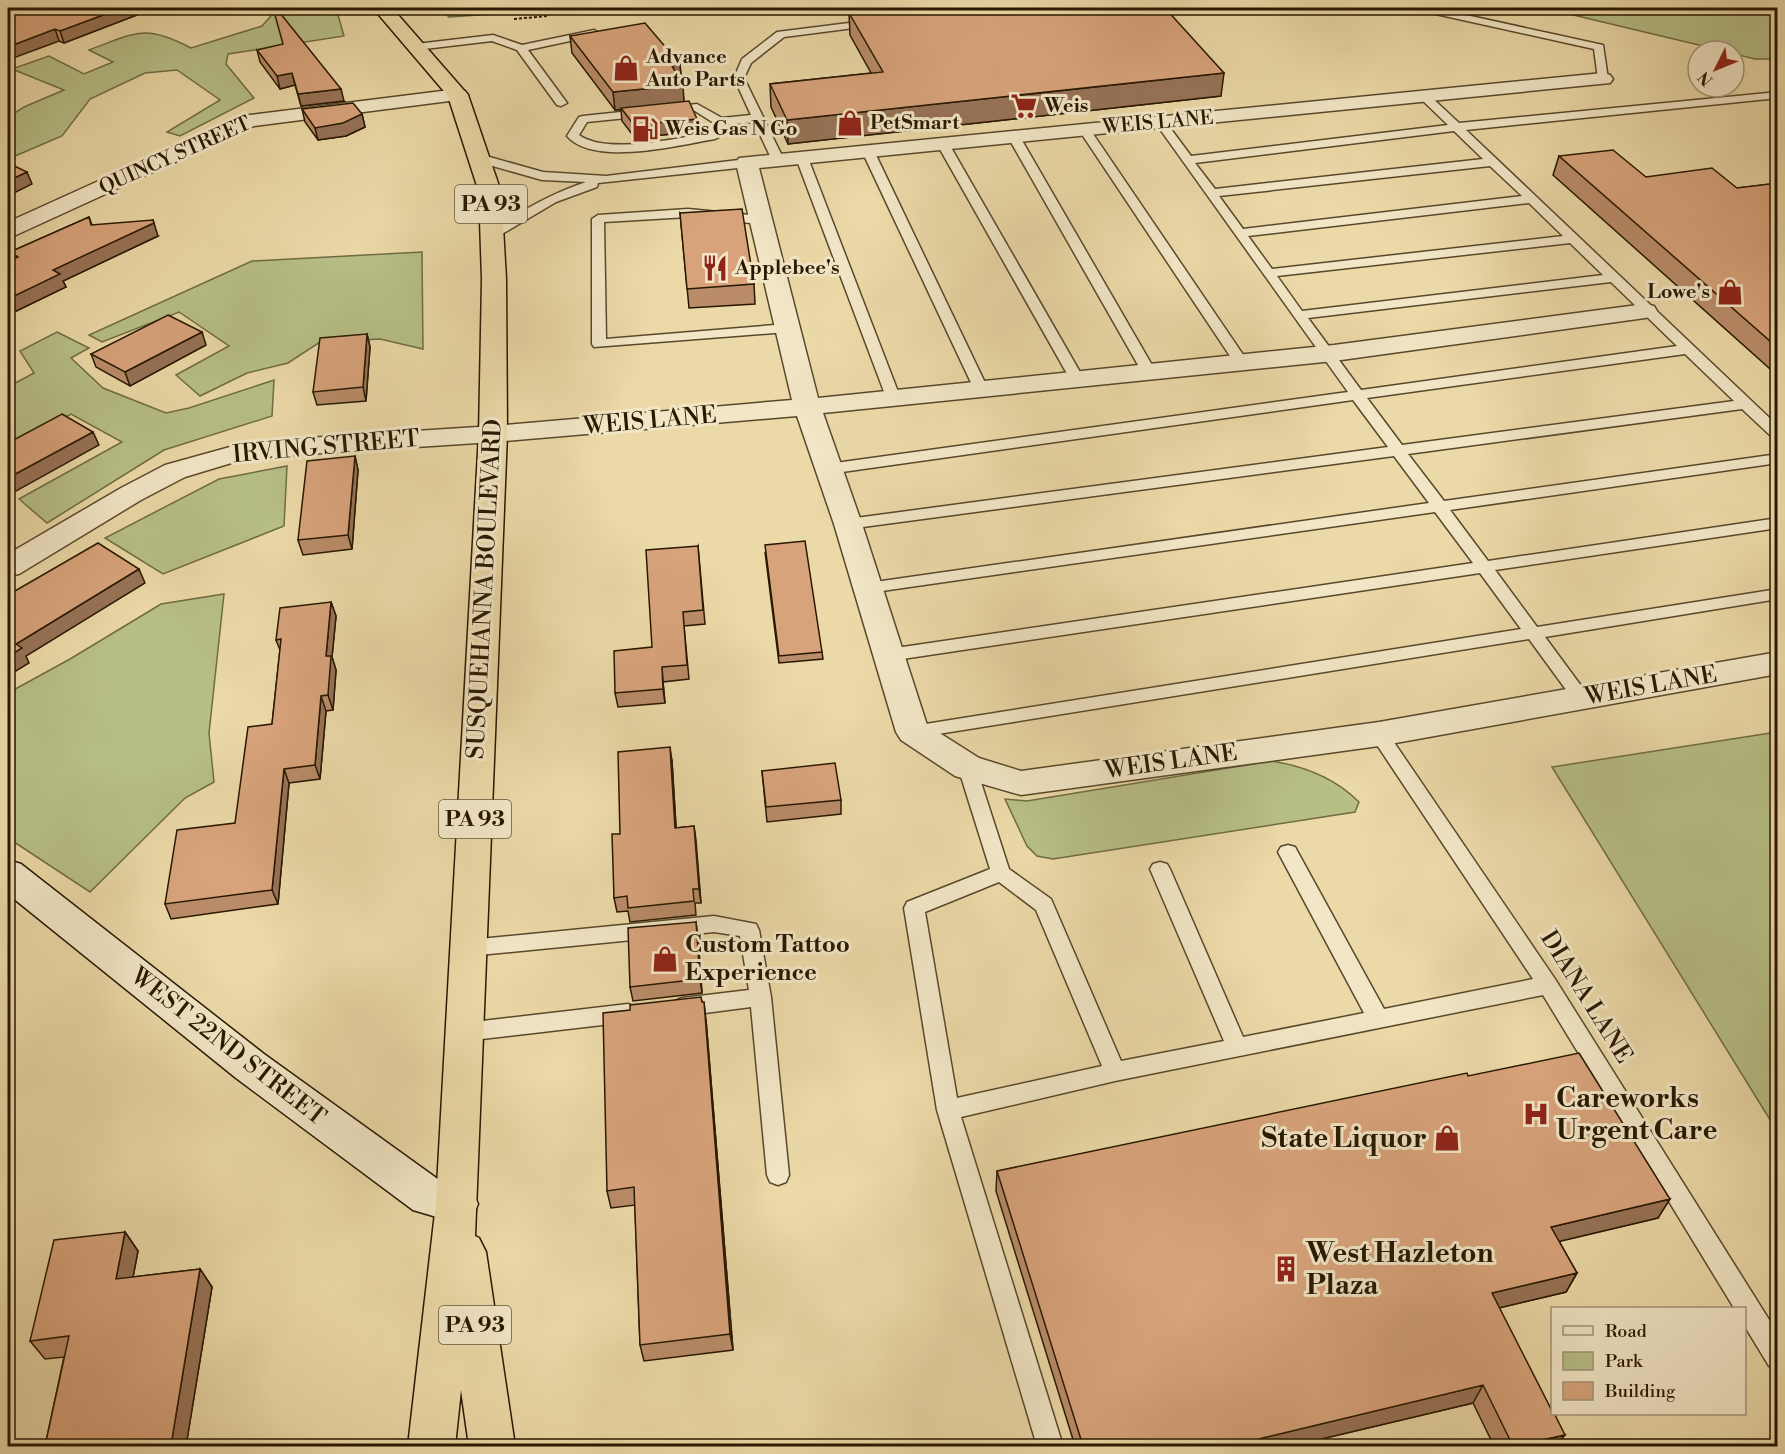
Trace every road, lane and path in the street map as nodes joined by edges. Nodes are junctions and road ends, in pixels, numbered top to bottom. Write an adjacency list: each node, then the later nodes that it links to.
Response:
1 (382, 8): 9 (highway, SUSQUEHANNA BOULEVARD / PA 93)
2 (664, 8): 4 (path)
3 (1422, 8): 11 (lane)
4 (595, 13)
5 (549, 16): 6 (path)
6 (514, 19)
7 (885, 22): 16 (lane)
8 (602, 32): 10 (lane)
9 (416, 47): 10 (lane); 13 (highway, SUSQUEHANNA BOULEVARD / PA 93)
10 (521, 48): 15 (lane)
11 (1603, 79): 14 (street, WEIS LANE)
12 (1778, 94): 19 (lane)
13 (458, 95): 24 (highway, SUSQUEHANNA BOULEVARD / PA 93); 33 (street, QUINCY STREET)
14 (1425, 97): 18 (street, WEIS LANE); 19 (lane)
15 (561, 103)
16 (757, 118): 17 (lane); 25 (lane)
17 (720, 122): 17 (lane)
18 (1161, 123): 20 (street, WEIS LANE); 26 (lane)
19 (1458, 129): 26 (lane); 27 (lane)
20 (1085, 130): 21 (street, WEIS LANE); 44 (lane)
21 (1014, 137): 22 (street, WEIS LANE); 45 (lane)
22 (943, 144): 23 (street, WEIS LANE); 46 (lane)
23 (868, 151): 25 (street, WEIS LANE); 47 (lane)
24 (479, 158): 29 (lane); 35 (highway, SUSQUEHANNA BOULEVARD / PA 93)
25 (790, 159): 28 (street, WEIS LANE); 49 (lane)
26 (1188, 160): 30 (lane)
27 (1492, 162): 30 (lane); 31 (lane)
28 (747, 163): 29 (lane); 32 (street)
29 (606, 180): 35 (lane)
30 (1212, 193): 34 (lane)
31 (1531, 199): 34 (lane); 36 (lane)
32 (761, 220): 41 (street); 41 (lane)
33 (8, 230)
34 (1240, 233): 37 (lane)
35 (492, 236): 52 (highway, SUSQUEHANNA BOULEVARD / PA 93)
36 (1571, 239): 37 (lane); 38 (lane)
37 (1269, 273): 40 (lane)
38 (1612, 278): 39 (lane); 40 (lane)
39 (1645, 310): 42 (lane); 43 (street, WEIS LANE)
40 (1299, 315): 43 (lane)
41 (787, 328): 51 (street)
42 (1688, 349): 48 (lane); 50 (lane)
43 (1326, 353): 44 (street, WEIS LANE); 48 (lane)
44 (1241, 362): 45 (street, WEIS LANE)
45 (1149, 372): 46 (street, WEIS LANE)
46 (1077, 379): 47 (street, WEIS LANE)
47 (981, 389): 49 (street, WEIS LANE)
48 (1357, 395): 54 (lane); 56 (lane)
49 (893, 397): 51 (street, WEIS LANE)
50 (1745, 404): 53 (lane); 54 (lane)
51 (807, 406): 52 (street, WEIS LANE); 56 (street)
52 (493, 434): 60 (street, IRVING STREET); 75 (highway, SUSQUEHANNA BOULEVARD / PA 93)
53 (1778, 435)
54 (1398, 450): 57 (lane); 59 (lane)
55 (1778, 458): 57 (lane)
56 (828, 469): 59 (street)
57 (1439, 506): 61 (lane); 62 (lane)
58 (1778, 523): 61 (lane)
59 (848, 524): 62 (street)
60 (8, 567)
61 (1484, 567): 64 (lane); 65 (lane)
62 (867, 588): 65 (street)
63 (1778, 594): 64 (lane)
64 (1533, 633): 67 (lane); 68 (lane)
65 (889, 655): 68 (street)
66 (1778, 663): 67 (street, WEIS LANE)
67 (1581, 698): 69 (street, WEIS LANE)
68 (913, 732): 70 (street, WEIS LANE)
69 (1379, 734): 70 (street, WEIS LANE); 76 (lane, DIANA LANE)
70 (967, 767): 73 (lane)
71 (1288, 852): 78 (lane)
72 (1160, 869): 80 (lane)
73 (1001, 873): 81 (lane); 82 (lane)
74 (8, 874): 84 (street, WEST 22ND STREET)
75 (469, 948): 77 (lane); 79 (highway, SUSQUEHANNA BOULEVARD / PA 93)
76 (1548, 985): 78 (lane); 85 (lane, DIANA LANE)
77 (761, 997): 79 (lane); 83 (lane)
78 (1378, 1019): 80 (lane)
79 (465, 1032): 84 (highway, SUSQUEHANNA BOULEVARD / PA 93)
80 (1237, 1047): 81 (lane)
81 (1115, 1072): 82 (lane)
82 (948, 1110): 88 (lane)
83 (778, 1175)
84 (457, 1204): 86 (highway, SUSQUEHANNA BOULEVARD / PA 93); 87 (highway, SUSQUEHANNA BOULEVARD / PA 93)
85 (1778, 1357)
86 (432, 1446)
87 (492, 1446)
88 (1050, 1446)

